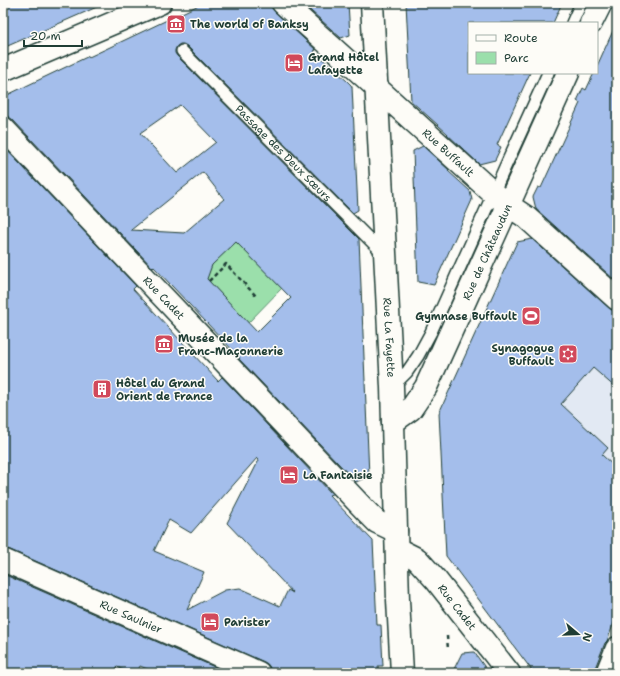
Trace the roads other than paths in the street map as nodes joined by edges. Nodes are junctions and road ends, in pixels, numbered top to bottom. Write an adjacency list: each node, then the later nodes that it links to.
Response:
1 (160, 3): 9 (street)
2 (283, 3): 12 (street, Rue Buffault)
3 (372, 3): 12 (street, Rue La Fayette)
4 (581, 3): 6 (lane)
5 (601, 3): 7 (street)
6 (572, 22)
7 (592, 22)
8 (182, 51): 15 (lane, Passage des Deux Sœurs)
9 (3, 70)
10 (548, 74): 14 (lane, Rue de Châteaudun)
11 (567, 74): 14 (street, Rue de Châteaudun)
12 (376, 86): 14 (street, Rue Buffault); 15 (street, Rue La Fayette)
13 (3, 128): 19 (street, Rue Cadet)
14 (501, 199): 16 (street, Rue Buffault); 17 (lane, Rue de Châteaudun); 18 (street, Rue de Châteaudun)
15 (384, 254): 17 (street, Rue La Fayette)
16 (617, 299)
17 (392, 387): 18 (street, Rue La Fayette)
18 (393, 422): 19 (street, Rue La Fayette)
19 (396, 540): 23 (street, Rue La Fayette); 24 (street, Rue Cadet)
20 (3, 560): 22 (street, Rue Saulnier)
21 (617, 648): 25 (street)
22 (259, 673)
23 (402, 673)
24 (509, 673)
25 (607, 673)

